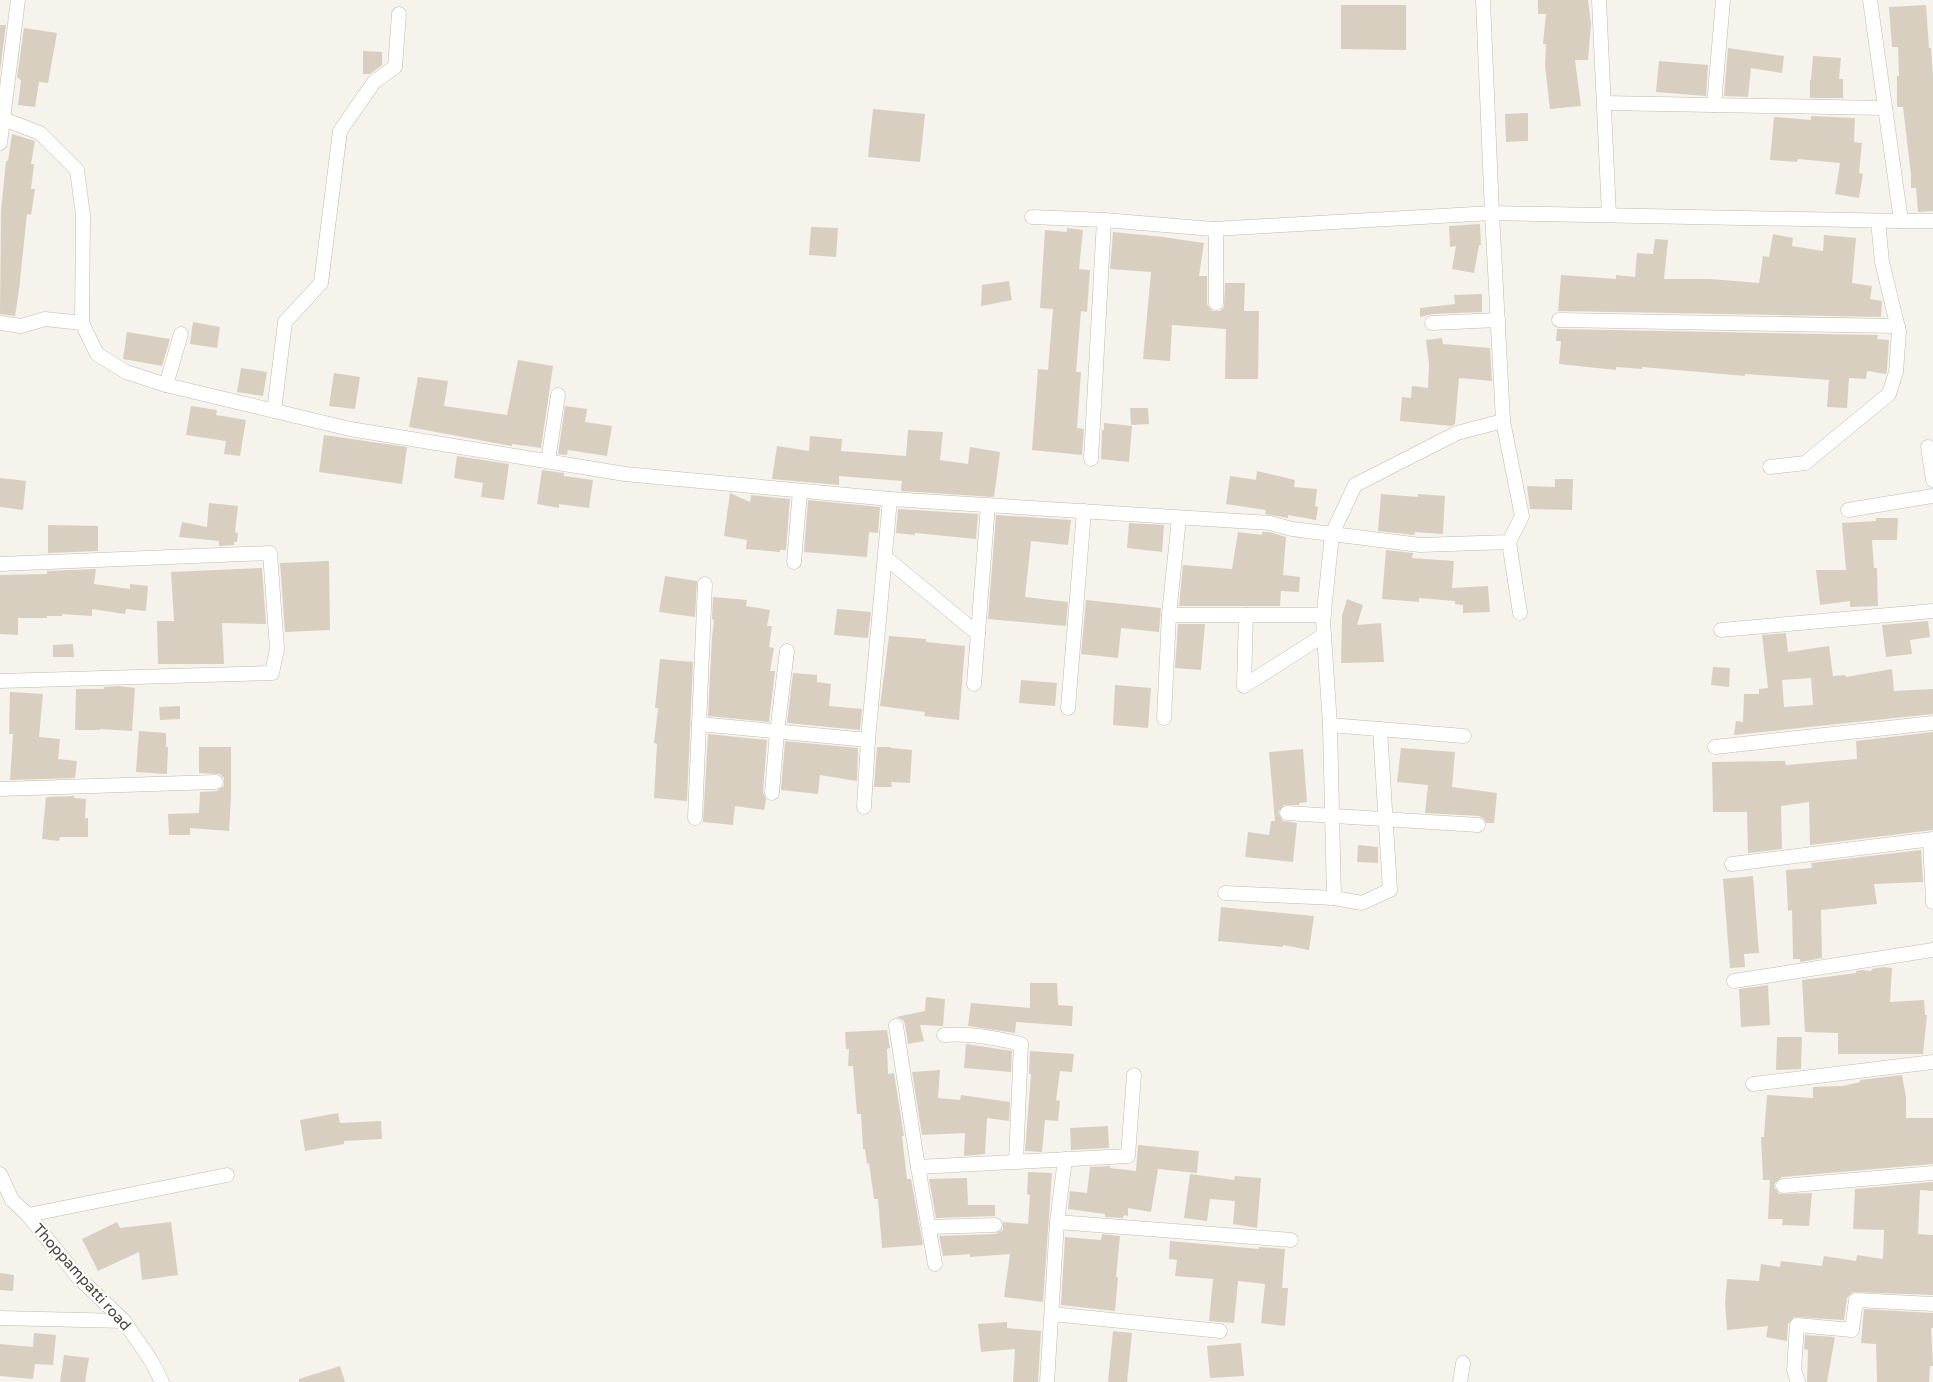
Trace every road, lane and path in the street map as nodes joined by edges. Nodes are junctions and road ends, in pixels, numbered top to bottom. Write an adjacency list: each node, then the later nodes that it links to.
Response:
1 (18, 0): 10 (street)
2 (1483, 0): 12 (street)
3 (1599, 0): 7 (street)
4 (1723, 0): 8 (street)
5 (1870, 0): 9 (street)
6 (399, 14): 30 (street)
7 (1604, 103): 8 (street); 13 (street)
8 (1714, 105): 9 (street)
9 (1885, 108): 17 (street)
10 (3, 119): 11 (street); 24 (street)
11 (0, 144)
12 (1492, 213): 13 (street); 19 (street); 21 (street)
13 (1609, 215): 16 (street)
14 (1032, 217): 15 (street)
15 (1104, 220): 19 (street); 33 (street)
16 (1878, 221): 17 (street); 26 (street)
17 (1901, 221): 18 (street)
18 (1933, 221)
19 (1216, 229): 20 (street)
20 (1216, 303)
21 (1498, 320): 25 (street); 31 (street)
22 (1559, 320): 26 (street)
23 (0, 323): 24 (street)
24 (82, 323): 28 (street)
25 (1432, 323)
26 (1898, 326): 35 (street)
27 (181, 334): 28 (street)
28 (166, 385): 30 (street)
29 (558, 394): 34 (street)
30 (274, 411): 34 (street)
31 (1503, 421): 44 (street); 45 (street)
32 (1928, 447): 36 (street)
33 (1090, 459)
34 (548, 461): 37 (street)
35 (1770, 467)
36 (1933, 480)
37 (800, 491): 39 (street); 47 (street)
38 (1933, 496): 41 (street)
39 (890, 499): 40 (street); 46 (street)
40 (988, 505): 42 (street); 56 (street)
41 (1848, 510)
42 (1084, 511): 43 (street); 61 (street)
43 (1179, 518): 44 (street); 52 (street)
44 (1332, 534): 45 (street); 54 (street)
45 (1509, 542): 51 (street)
46 (885, 556): 56 (street); 69 (street)
47 (794, 562)
48 (0, 564): 59 (street)
49 (705, 584): 64 (street)
50 (1933, 610): 55 (street)
51 (1520, 613)
52 (1169, 615): 53 (street); 62 (street)
53 (1246, 615): 54 (street); 57 (street)
54 (1324, 615): 57 (street)
55 (1721, 630)
56 (978, 634): 60 (street)
57 (1324, 635): 65 (street)
58 (787, 651): 67 (street)
59 (0, 681)
60 (974, 684)
61 (1068, 708)
62 (1164, 718)
63 (1933, 723): 70 (street)
64 (699, 724): 67 (street); 77 (street)
65 (1330, 725): 66 (street); 76 (street)
66 (1380, 729): 68 (street); 78 (street)
67 (777, 732): 69 (street); 73 (street)
68 (1464, 735)
69 (868, 740): 74 (street)
70 (1715, 747)
71 (216, 782): 72 (street)
72 (0, 789)
73 (772, 793)
74 (864, 807)
75 (1287, 813): 76 (street)
76 (1332, 815): 78 (street); 83 (street)
77 (695, 818)
78 (1385, 819): 79 (street); 83 (street)
79 (1478, 825)
80 (1931, 840): 81 (street); 84 (street)
81 (1732, 864)
82 (1225, 893): 83 (street)
83 (1334, 898)
84 (1933, 902)
85 (1933, 950): 86 (street)
86 (1734, 981)
87 (896, 1026): 94 (street)
88 (944, 1035): 93 (street)
89 (1933, 1062): 91 (street)
90 (1134, 1075): 92 (street)
91 (1753, 1084)
92 (1065, 1159): 93 (street); 100 (street)
93 (1016, 1161): 94 (street)
94 (918, 1167): 102 (street)
95 (1933, 1173): 98 (street)
96 (227, 1175): 99 (street)
97 (1, 1179): 99 (street, Thoppampatti road)
98 (1783, 1186)
99 (28, 1215): 108 (street, Thoppampatti road)
100 (1057, 1222): 103 (street); 106 (street)
101 (995, 1225): 102 (street)
102 (929, 1227): 104 (street)
103 (1291, 1240)
104 (936, 1264)
105 (1933, 1304): 114 (street)
106 (1052, 1314): 109 (street); 112 (street)
107 (0, 1318): 108 (street)
108 (124, 1321): 111 (street, Thoppampatti road)
109 (1220, 1331)
110 (1463, 1363): 113 (street)
111 (162, 1382)
112 (1047, 1382)
113 (1460, 1382)
114 (1798, 1382)

